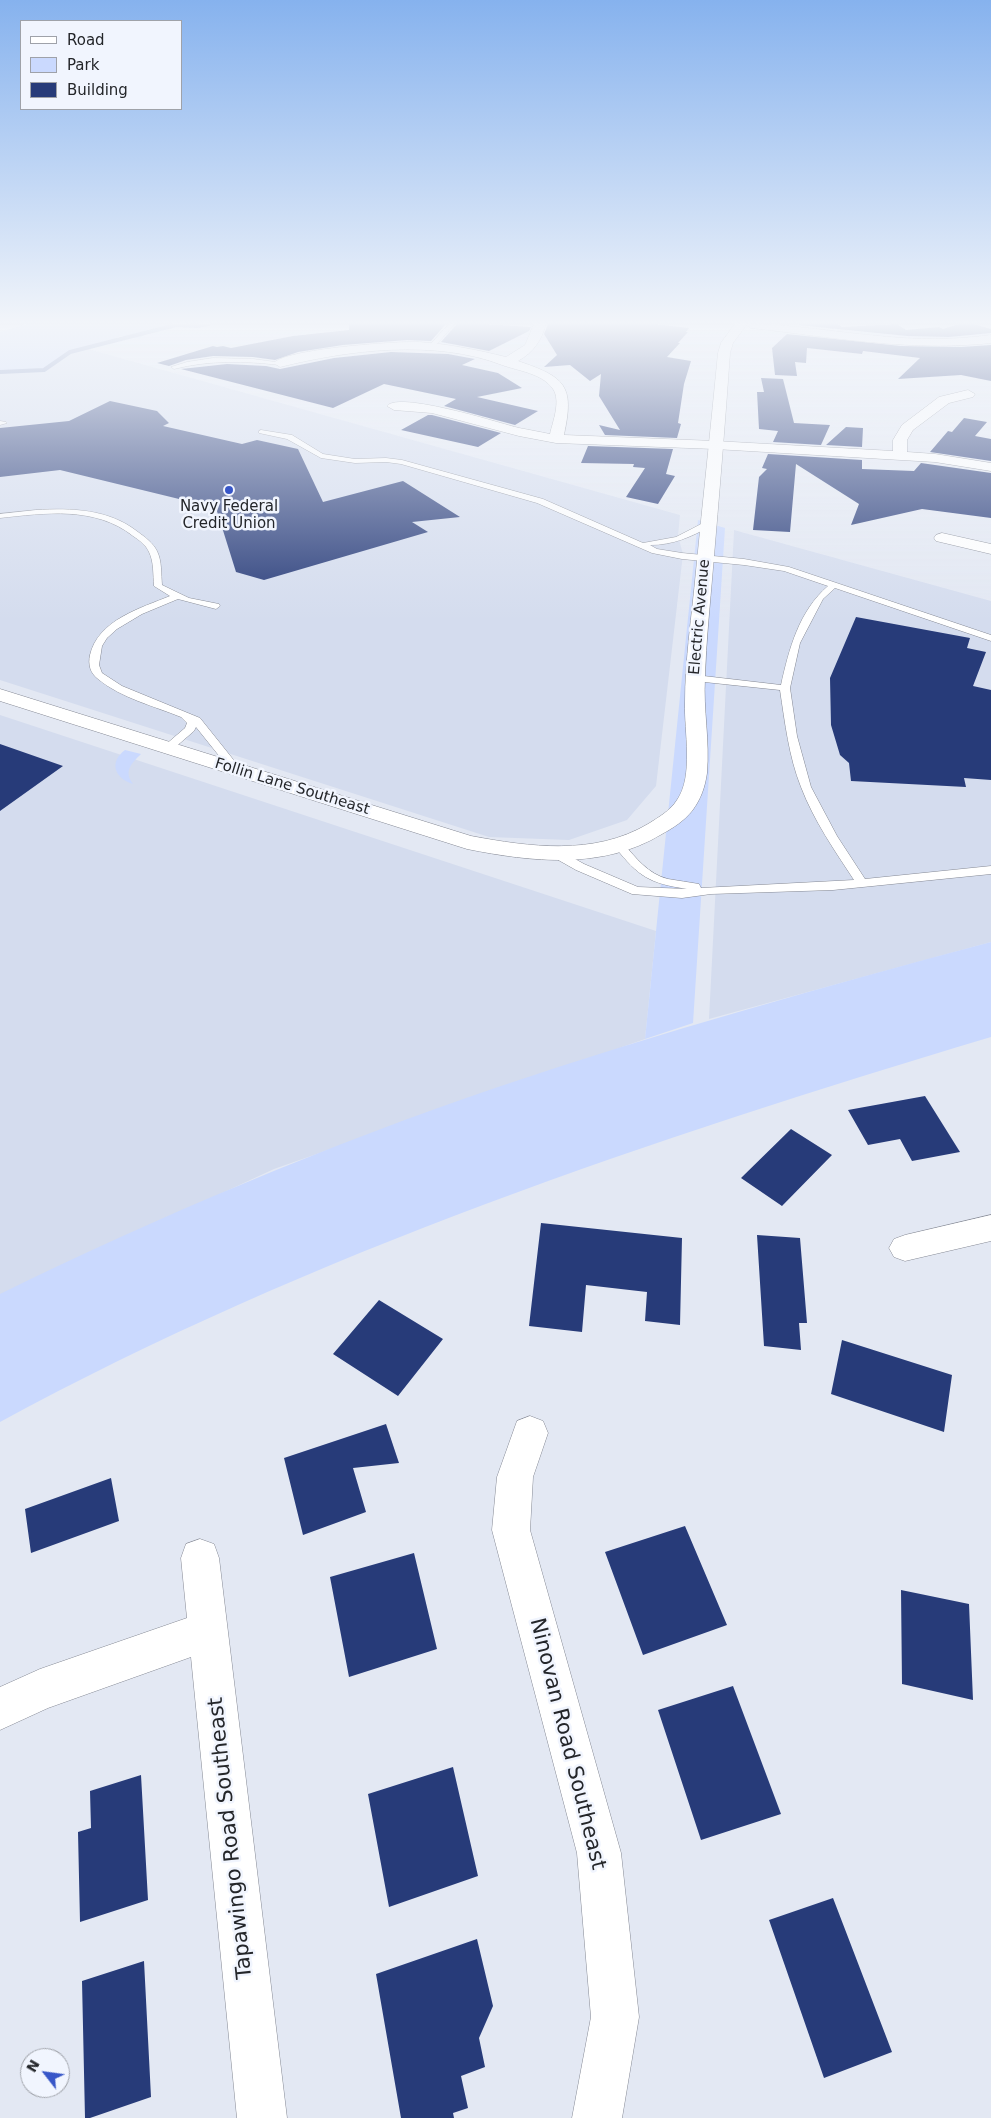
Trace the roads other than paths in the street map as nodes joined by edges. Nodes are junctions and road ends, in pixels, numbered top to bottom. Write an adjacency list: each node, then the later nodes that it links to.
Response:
1 (483, 423): 5 (street)
2 (559, 423): 5 (street)
3 (718, 423): 6 (street, Electric Avenue)
4 (914, 423): 8 (street)
5 (556, 438): 6 (street)
6 (716, 444): 8 (street); 11 (street, Electric Avenue)
7 (303, 445): 7 (lane); 13 (lane)
8 (900, 456): 9 (street)
9 (991, 466)
10 (0, 516): 17 (lane)
11 (708, 524): 13 (lane); 15 (street, Electric Avenue)
12 (942, 538): 14 (street)
13 (636, 542): 15 (lane)
14 (991, 549)
15 (705, 558): 16 (lane); 20 (street, Electric Avenue)
16 (835, 584): 19 (lane); 21 (lane)
17 (176, 597): 18 (lane); 23 (lane)
18 (216, 606)
19 (991, 638)
20 (695, 678): 21 (lane); 26 (street, Electric Avenue)
21 (785, 688): 30 (lane)
22 (0, 695): 24 (street, Follin Lane Southeast)
23 (185, 714): 24 (lane); 25 (lane)
24 (168, 748): 25 (street, Follin Lane Southeast)
25 (236, 770): 28 (street, Follin Lane Southeast)
26 (619, 845): 27 (street, Electric Avenue); 31 (lane)
27 (589, 852): 28 (street, Follin Lane Southeast)
28 (557, 854): 31 (lane)
29 (991, 870): 30 (lane)
30 (862, 883): 31 (lane)
31 (710, 890)
32 (991, 1228): 33 (street)
33 (904, 1248)
34 (530, 1433): 39 (street, Ninovan Road Southeast)
35 (200, 1558): 36 (street, Tapawingo Road Southeast)
36 (208, 1631): 37 (street); 38 (street, Tapawingo Road Southeast)
37 (0, 1709)
38 (262, 2118)
39 (598, 2118)

